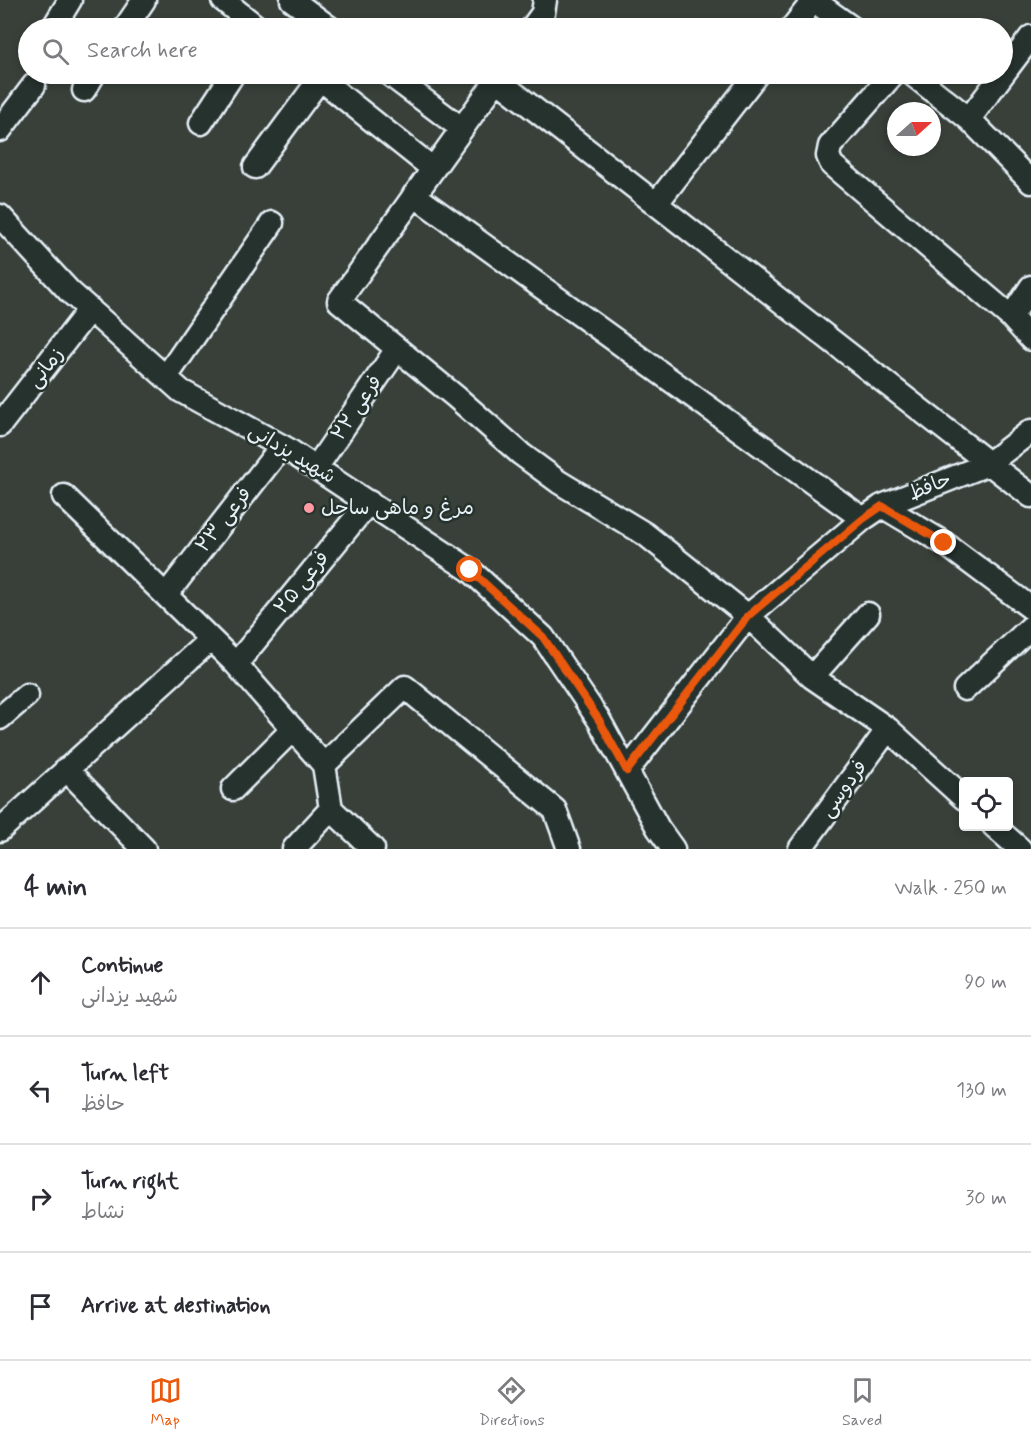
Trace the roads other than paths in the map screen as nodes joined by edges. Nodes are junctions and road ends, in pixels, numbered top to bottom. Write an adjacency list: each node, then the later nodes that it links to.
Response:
1 (70, 0): 7 (street)
2 (144, 0): 8 (street)
3 (223, 0): 9 (street)
4 (292, 0): 10 (street)
5 (545, 0): 11 (street)
6 (814, 0): 12 (street); 13 (street)
7 (58, 18)
8 (131, 18)
9 (246, 18)
10 (316, 18)
11 (539, 18)
12 (800, 18)
13 (838, 18)
14 (1031, 37): 15 (street)
15 (1013, 61)
16 (226, 84): 28 (street)
17 (312, 84): 31 (street)
18 (327, 84): 32 (street)
19 (402, 84): 29 (street)
20 (493, 84): 29 (street)
21 (509, 84): 35 (street)
22 (749, 84): 35 (street)
23 (884, 84): 40 (street)
24 (925, 84): 27 (street)
25 (995, 84): 27 (street)
26 (34, 85): 30 (street)
27 (969, 119): 33 (street)
28 (201, 123)
29 (461, 128): 32 (street)
30 (0, 130)
31 (255, 167)
32 (432, 168): 34 (street)
33 (1031, 182)
34 (414, 195): 42 (street); 53 (street)
35 (656, 204): 47 (street)
36 (0, 216): 39 (street, شهید یزدانی)
37 (272, 223): 43 (street)
38 (1031, 287): 40 (street)
39 (90, 309): 43 (street, شهید یزدانی); 44 (street, زمانی)
40 (1011, 317): 41 (street)
41 (1031, 339)
42 (398, 349): 48 (street, فرعی ۲۲); 57 (street)
43 (166, 377): 46 (street, شهید یزدانی)
44 (0, 425)
45 (1031, 431): 47 (street, حافظ)
46 (282, 446): 48 (street, شهید یزدانی); 54 (street, فرعی ۲۳)
47 (988, 464): 50 (street); 52 (street, حافظ)
48 (316, 468): 51 (street, شهید یزدانی)
49 (64, 495): 54 (street)
50 (1031, 496)
51 (369, 502): 60 (street, فرعی ۲۵); 69 (street, شهید یزدانی)
52 (882, 506): 53 (street, حافظ); 55 (street)
53 (863, 519): 57 (street, حافظ)
54 (166, 595): 59 (street)
55 (1031, 608)
56 (868, 614): 61 (street)
57 (748, 616): 61 (street); 69 (street, حافظ)
58 (1031, 627): 62 (street)
59 (210, 640): 60 (street); 68 (street)
60 (236, 664): 65 (street)
61 (812, 677): 66 (street)
62 (965, 689)
63 (27, 695): 64 (street)
64 (0, 718)
65 (293, 729): 67 (street); 70 (street)
66 (888, 729): 71 (street); 80 (street, فردوسی)
67 (324, 765): 72 (street); 78 (street)
68 (66, 769): 73 (street); 75 (street)
69 (627, 771): 79 (street, شهید یزدانی)
70 (233, 789)
71 (959, 794)
72 (332, 809): 76 (street); 77 (street)
73 (0, 830)
74 (994, 836): 81 (street)
75 (144, 849)
76 (294, 849)
77 (373, 849)
78 (569, 849)
79 (673, 849)
80 (800, 849)
81 (1020, 849)

